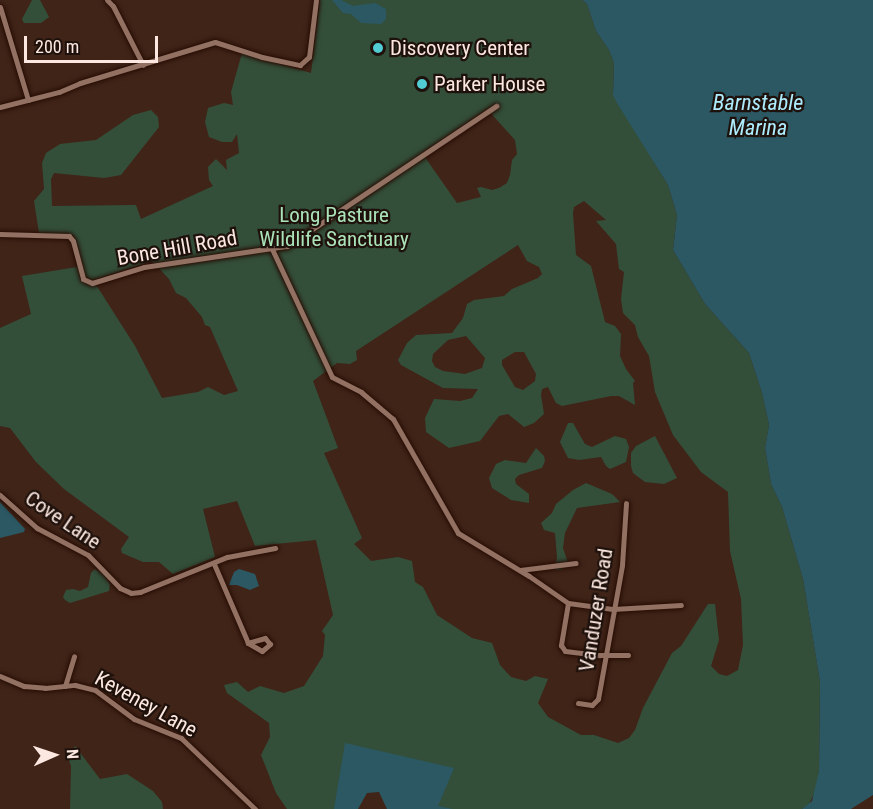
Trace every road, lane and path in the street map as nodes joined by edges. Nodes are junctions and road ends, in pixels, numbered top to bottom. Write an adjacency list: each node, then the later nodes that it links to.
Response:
1 (107, 0): 4 (street)
2 (316, 0): 4 (street)
3 (0, 8): 5 (street)
4 (142, 65): 5 (street)
5 (28, 100): 7 (street)
6 (496, 106): 9 (street, Bone Hill Road)
7 (0, 107)
8 (0, 234): 9 (street, Bone Hill Road)
9 (272, 249): 15 (street)
10 (0, 495): 14 (street, Cove Lane)
11 (626, 503): 18 (street, Vanduzer Road)
12 (275, 548): 14 (street)
13 (576, 563): 15 (street)
14 (214, 564): 19 (street)
15 (519, 570): 16 (street)
16 (568, 603): 18 (street); 20 (street)
17 (681, 605): 18 (street)
18 (613, 609): 20 (street, Vanduzer Road)
19 (248, 642)
20 (606, 655): 21 (street); 25 (street, Vanduzer Road)
21 (628, 655)
22 (74, 656): 24 (street)
23 (0, 676): 24 (street, Keveney Lane)
24 (65, 686): 26 (street, Keveney Lane)
25 (578, 703)
26 (255, 809)

